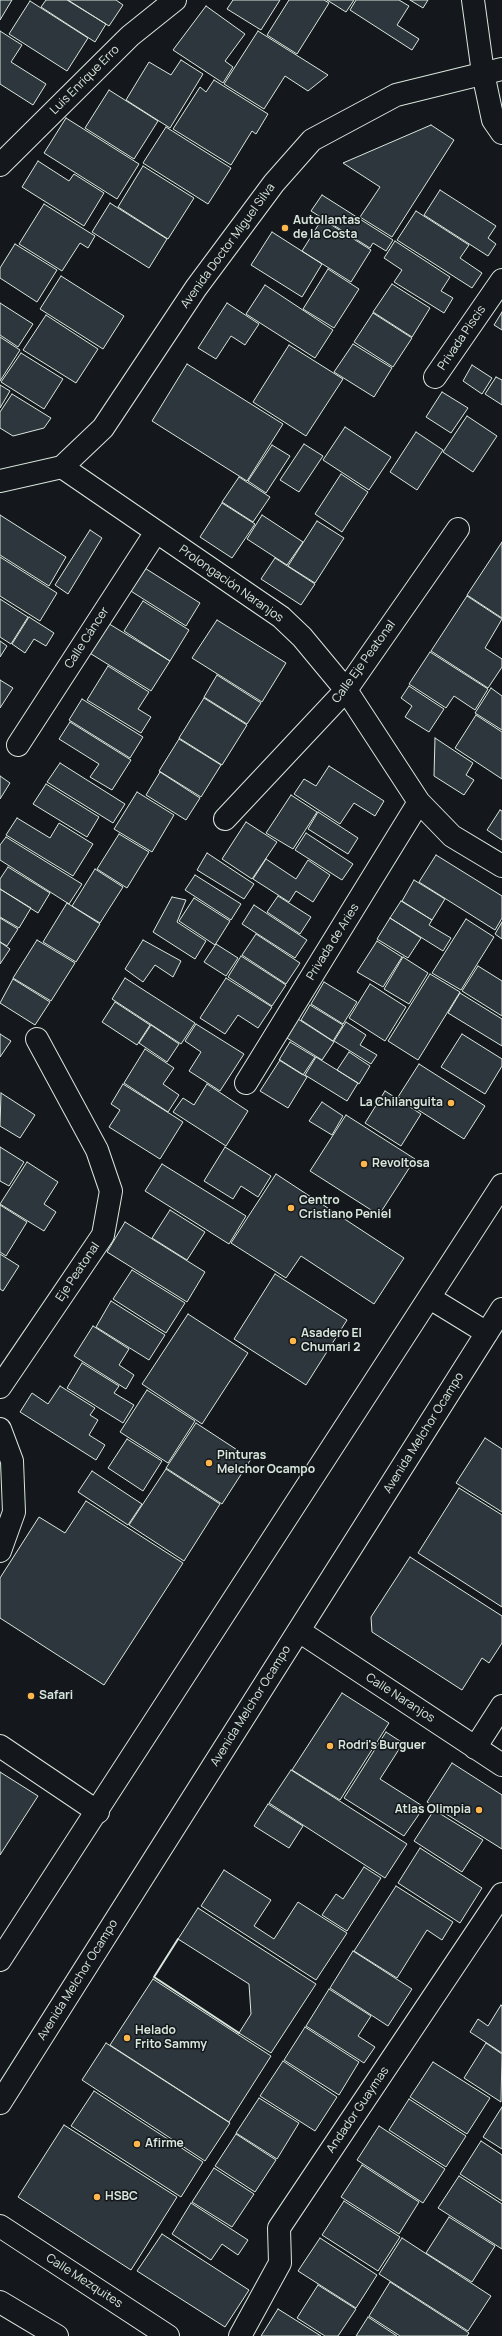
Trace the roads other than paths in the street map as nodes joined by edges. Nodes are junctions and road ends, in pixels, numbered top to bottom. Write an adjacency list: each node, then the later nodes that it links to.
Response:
1 (175, 0): 5 (street, Luis Enrique Erro)
2 (473, 0): 3 (street)
3 (492, 71): 4 (street); 8 (street, Avenida Doctor Miguel Silva)
4 (502, 133)
5 (0, 165)
6 (502, 280): 7 (street, Privada Piscis)
7 (435, 377)
8 (62, 467): 9 (street, Avenida Doctor Miguel Silva); 11 (street, Prolongación Naranjos)
9 (0, 482)
10 (458, 529): 12 (street, Calle Eje Peatonal)
11 (156, 532): 12 (street, Prolongación Naranjos); 13 (street, Calle Cáncer)
12 (346, 690): 14 (street, Prolongación Naranjos); 15 (street, Calle Eje Peatonal)
13 (18, 745)
14 (419, 802): 16 (street, Prolongación Naranjos); 18 (street, Privada de Aries)
15 (225, 819)
16 (502, 866)
17 (37, 1039): 23 (street, Eje Peatonal)
18 (246, 1083)
19 (502, 1185): 20 (street)
20 (430, 1298): 22 (street); 31 (street)
21 (502, 1309): 22 (street, Avenida Melchor Ocampo)
22 (487, 1333): 26 (street, Avenida Melchor Ocampo)
23 (0, 1387)
24 (0, 1429): 25 (street)
25 (0, 1552)
26 (299, 1631): 29 (street, Calle Naranjos); 34 (street, Avenida Melchor Ocampo)
27 (502, 1706): 29 (street)
28 (0, 1746): 31 (street)
29 (475, 1748): 30 (street, Calle Naranjos)
30 (502, 1765)
31 (98, 1812): 33 (street)
32 (502, 1894): 39 (street, Andador Guaymas)
33 (0, 1960)
34 (0, 2103)
35 (0, 2226): 38 (street, Calle Mezquites)
36 (0, 2302): 37 (street)
37 (57, 2336)
38 (168, 2336)
39 (240, 2336)

